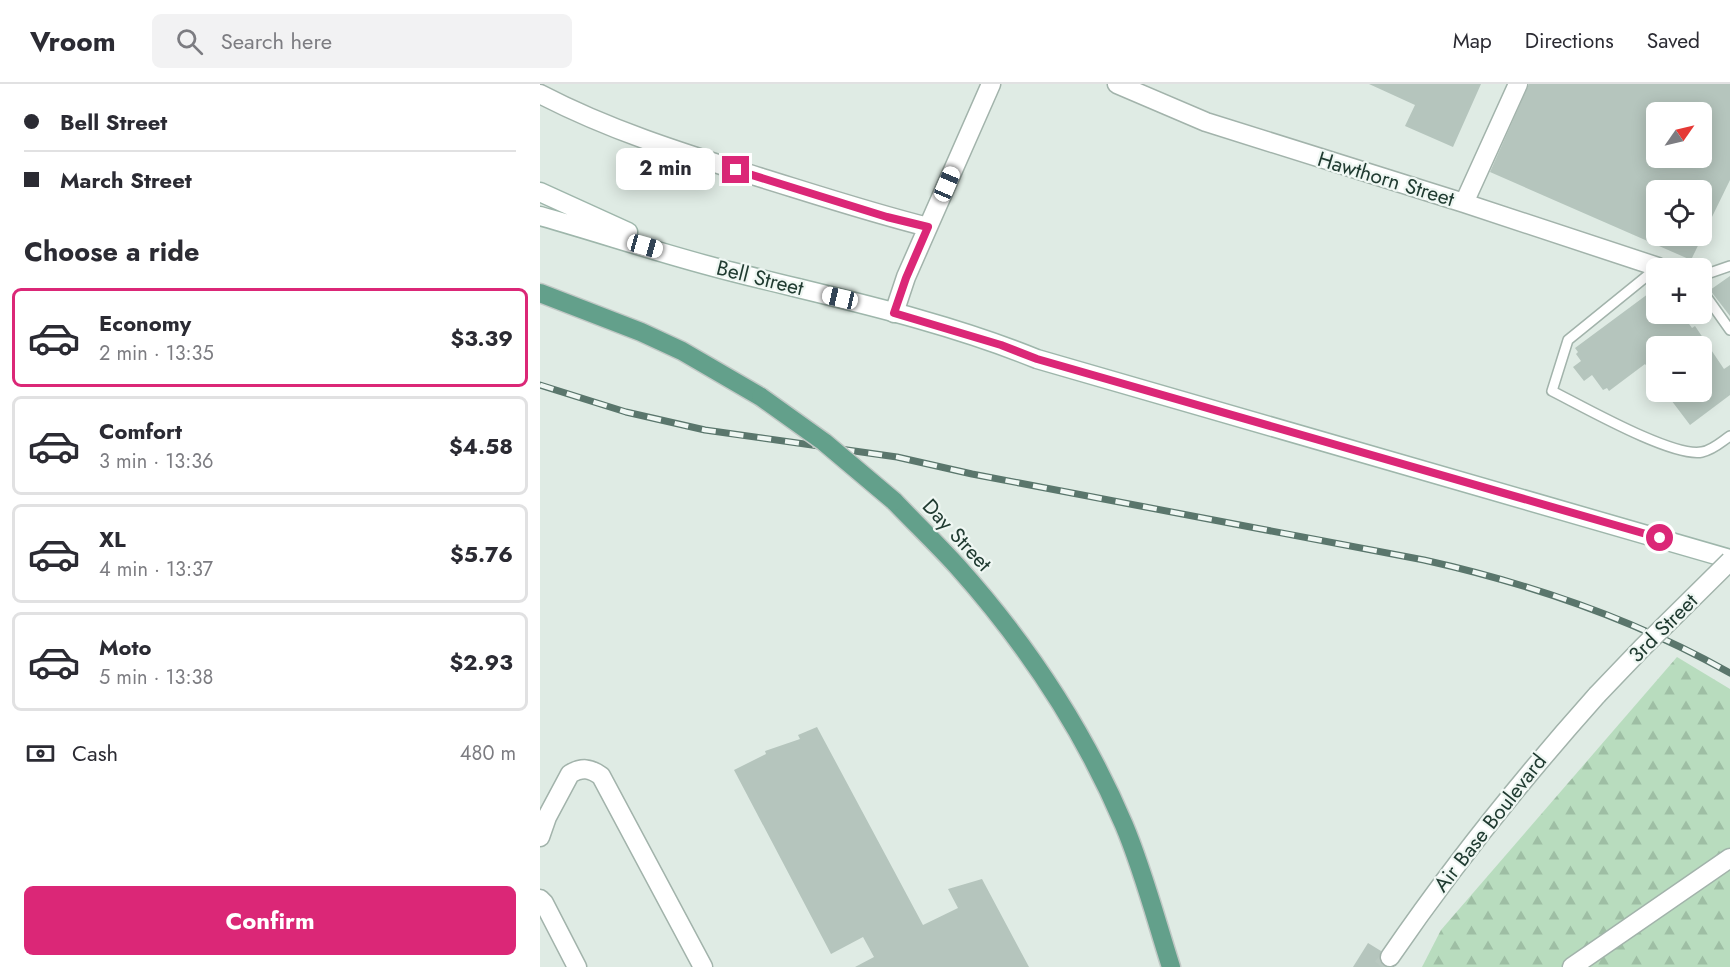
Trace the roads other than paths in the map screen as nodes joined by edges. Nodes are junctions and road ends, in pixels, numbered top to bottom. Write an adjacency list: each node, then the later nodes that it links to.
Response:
1 (991, 84): 8 (street)
2 (1117, 84): 6 (street, Hawthorn Street)
3 (1518, 84): 6 (street)
4 (540, 94): 8 (street)
5 (540, 192): 9 (street, Bell Street)
6 (1464, 203): 10 (street, Hawthorn Street)
7 (540, 216): 9 (street, Bell Street)
8 (928, 227): 16 (street)
9 (687, 258): 16 (street, Bell Street)
10 (1646, 263)
11 (1730, 266): 12 (lane)
12 (1712, 272)
13 (1646, 279): 18 (lane)
14 (540, 293): 27 (main road, Day Street, bridge)
15 (1712, 305): 17 (lane)
16 (894, 313): 19 (street, Bell Street)
17 (1730, 330)
18 (1730, 436)
19 (1730, 560): 20 (street, 3rd Street, bridge)
20 (1597, 695): 24 (street, Air Base Boulevard)
21 (540, 837): 26 (street)
22 (1730, 858): 28 (street)
23 (540, 899): 25 (street)
24 (1390, 957)
25 (577, 967)
26 (703, 967)
27 (1171, 967)
28 (1572, 967)

